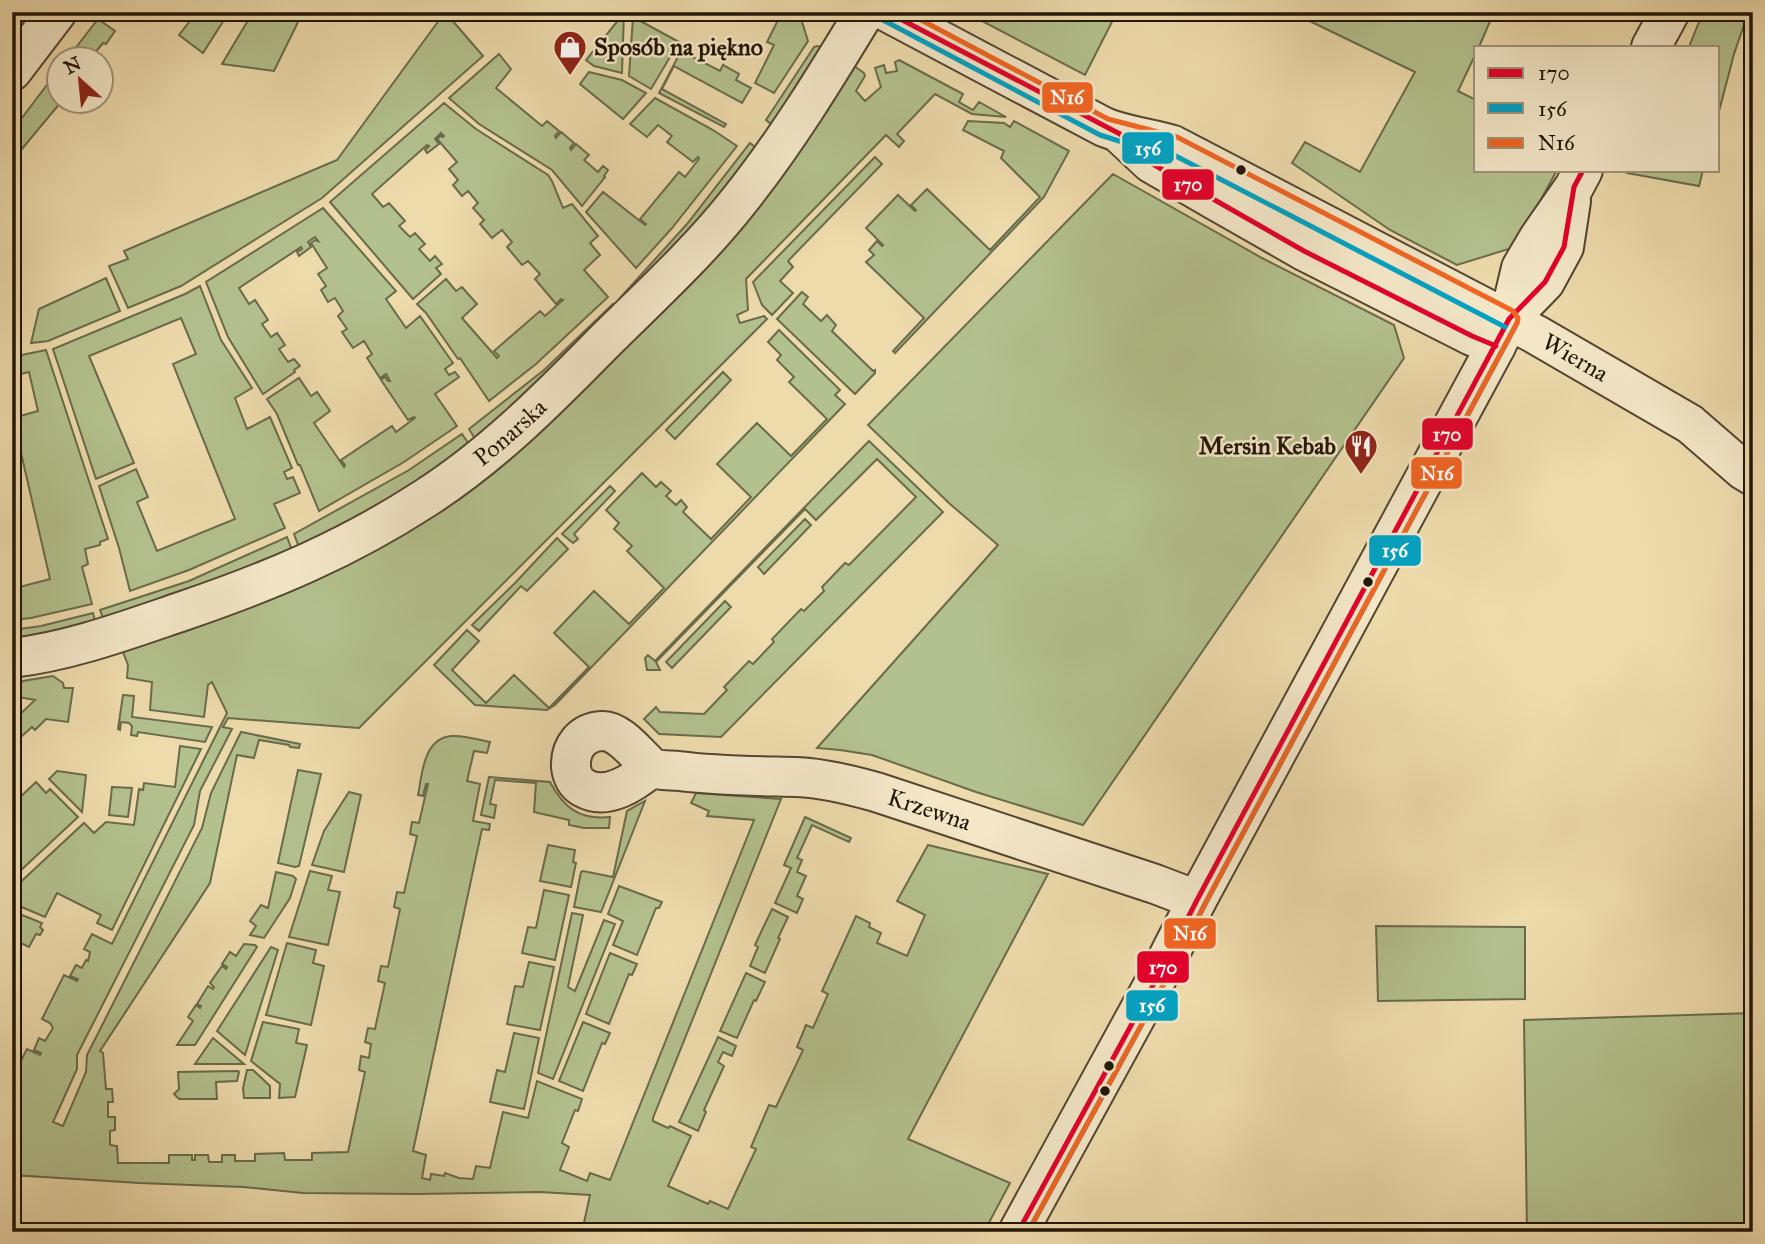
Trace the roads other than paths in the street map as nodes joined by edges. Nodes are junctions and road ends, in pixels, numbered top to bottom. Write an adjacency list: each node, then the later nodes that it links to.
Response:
1 (57, 12): 6 (street)
2 (865, 12): 10 (street, Ponarska)
3 (887, 12): 8 (street, Wierna)
4 (1670, 12): 5 (street)
5 (1652, 46)
6 (12, 71)
7 (1578, 178): 8 (street)
8 (1502, 332): 9 (street, Wierna); 12 (street)
9 (1753, 476)
10 (12, 658)
11 (651, 768): 12 (street, Krzewna)
12 (1197, 900): 13 (street)
13 (1018, 1232)

